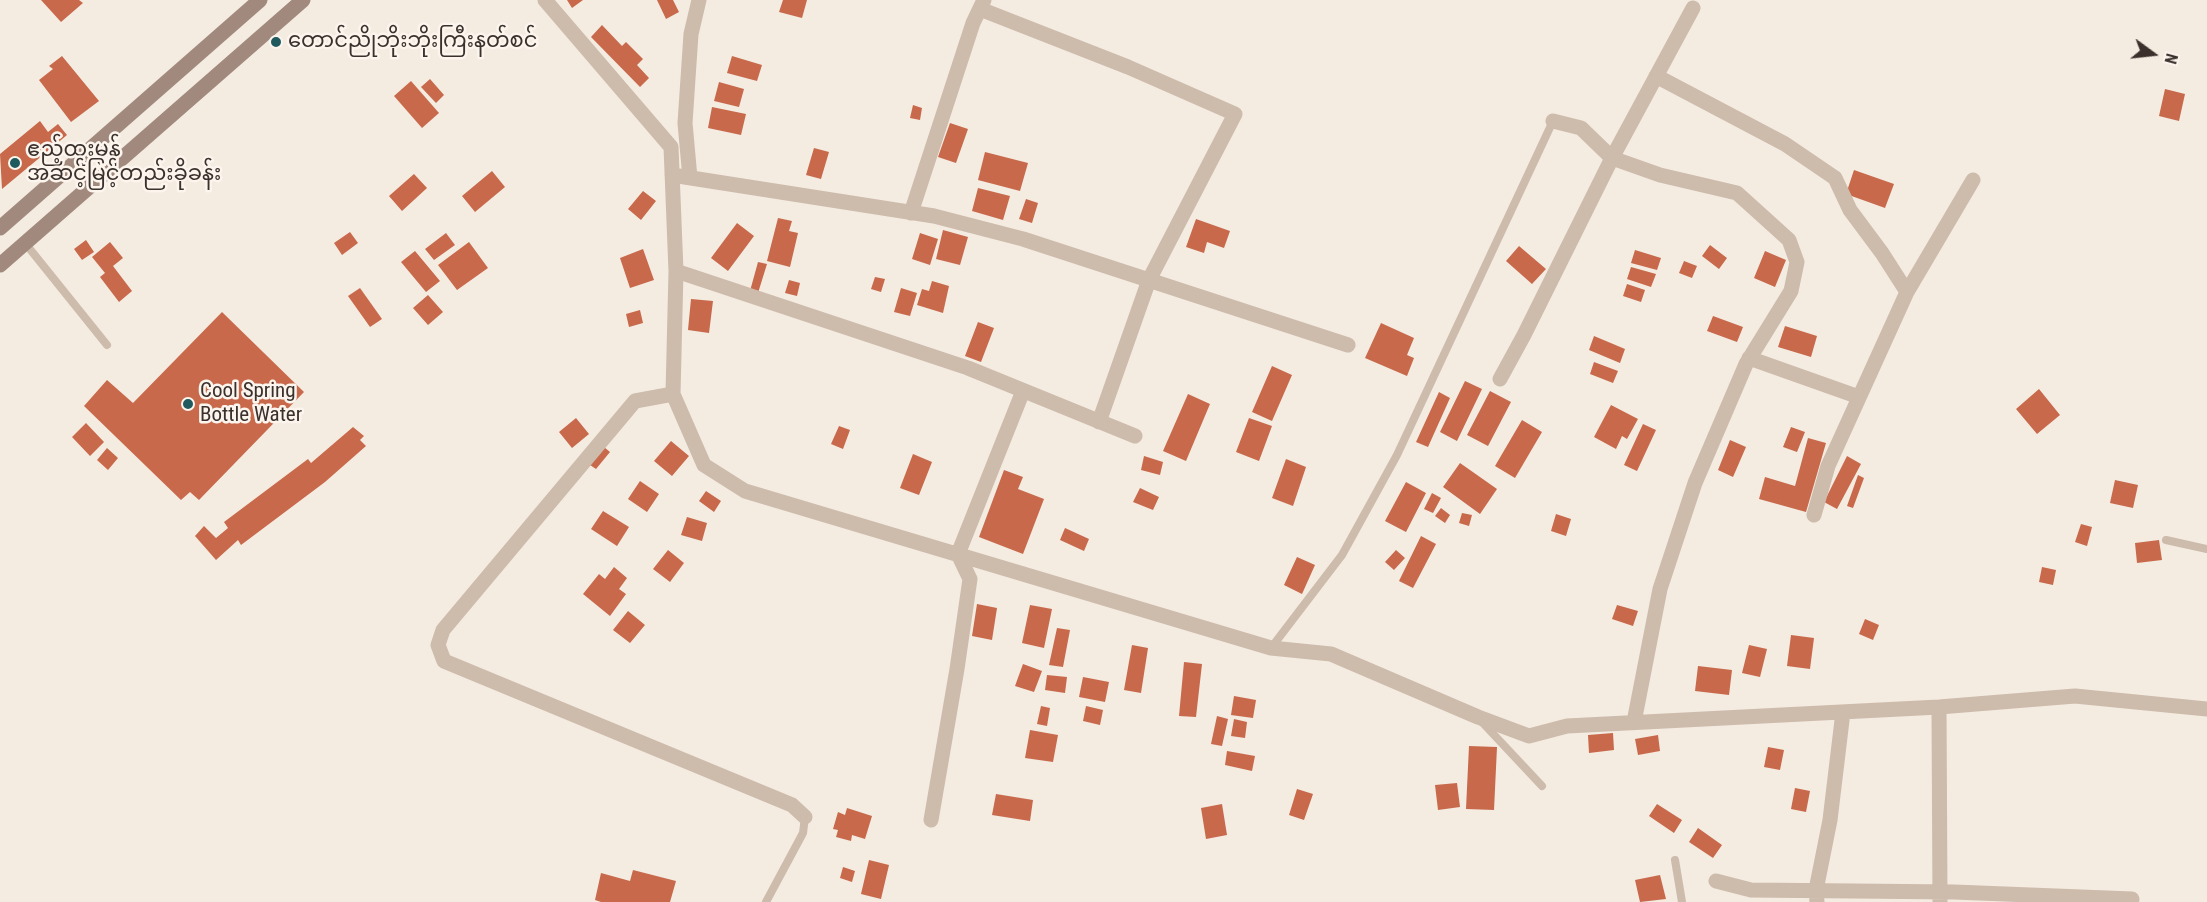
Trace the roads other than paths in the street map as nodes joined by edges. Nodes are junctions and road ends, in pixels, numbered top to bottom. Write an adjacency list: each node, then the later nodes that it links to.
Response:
1 (260, 0): 14 (main road)
2 (303, 0): 15 (main road)
3 (545, 0): 10 (street)
4 (699, 0): 11 (street)
5 (982, 4): 13 (street); 18 (street)
6 (1693, 9): 7 (street)
7 (1656, 76): 9 (street); 19 (street)
8 (1553, 121): 9 (street); 33 (lane)
9 (1612, 158): 22 (street); 23 (street)
10 (672, 175): 11 (street); 17 (street)
11 (690, 178): 13 (street)
12 (1973, 180): 19 (street)
13 (911, 213): 18 (street)
14 (0, 228)
15 (26, 243): 16 (main road); 20 (lane)
16 (0, 265)
17 (676, 271): 24 (street); 25 (street)
18 (1149, 280): 21 (street); 27 (street)
19 (1907, 292): 26 (street)
20 (107, 345)
21 (1348, 345)
22 (1749, 358): 26 (street); 38 (street)
23 (1500, 379)
24 (1023, 391): 27 (street); 32 (street)
25 (673, 394): 32 (street); 40 (street)
26 (1859, 397): 29 (street)
27 (1099, 422): 28 (street)
28 (1135, 436)
29 (1814, 515)
30 (2166, 540): 31 (lane)
31 (2207, 549)
32 (958, 554): 33 (street); 41 (street)
33 (1271, 648): 37 (street)
34 (1939, 707): 35 (street); 36 (street); 45 (street)
35 (2207, 709)
36 (1843, 712): 38 (street); 44 (street)
37 (1478, 717): 38 (street); 39 (lane)
38 (1634, 722)
39 (1542, 786)
40 (805, 817): 47 (lane)
41 (931, 819)
42 (1675, 860): 48 (lane)
43 (1716, 881): 44 (street)
44 (1816, 896): 45 (street)
45 (1939, 897): 46 (street)
46 (2132, 899)
47 (766, 902)
48 (1682, 902)

